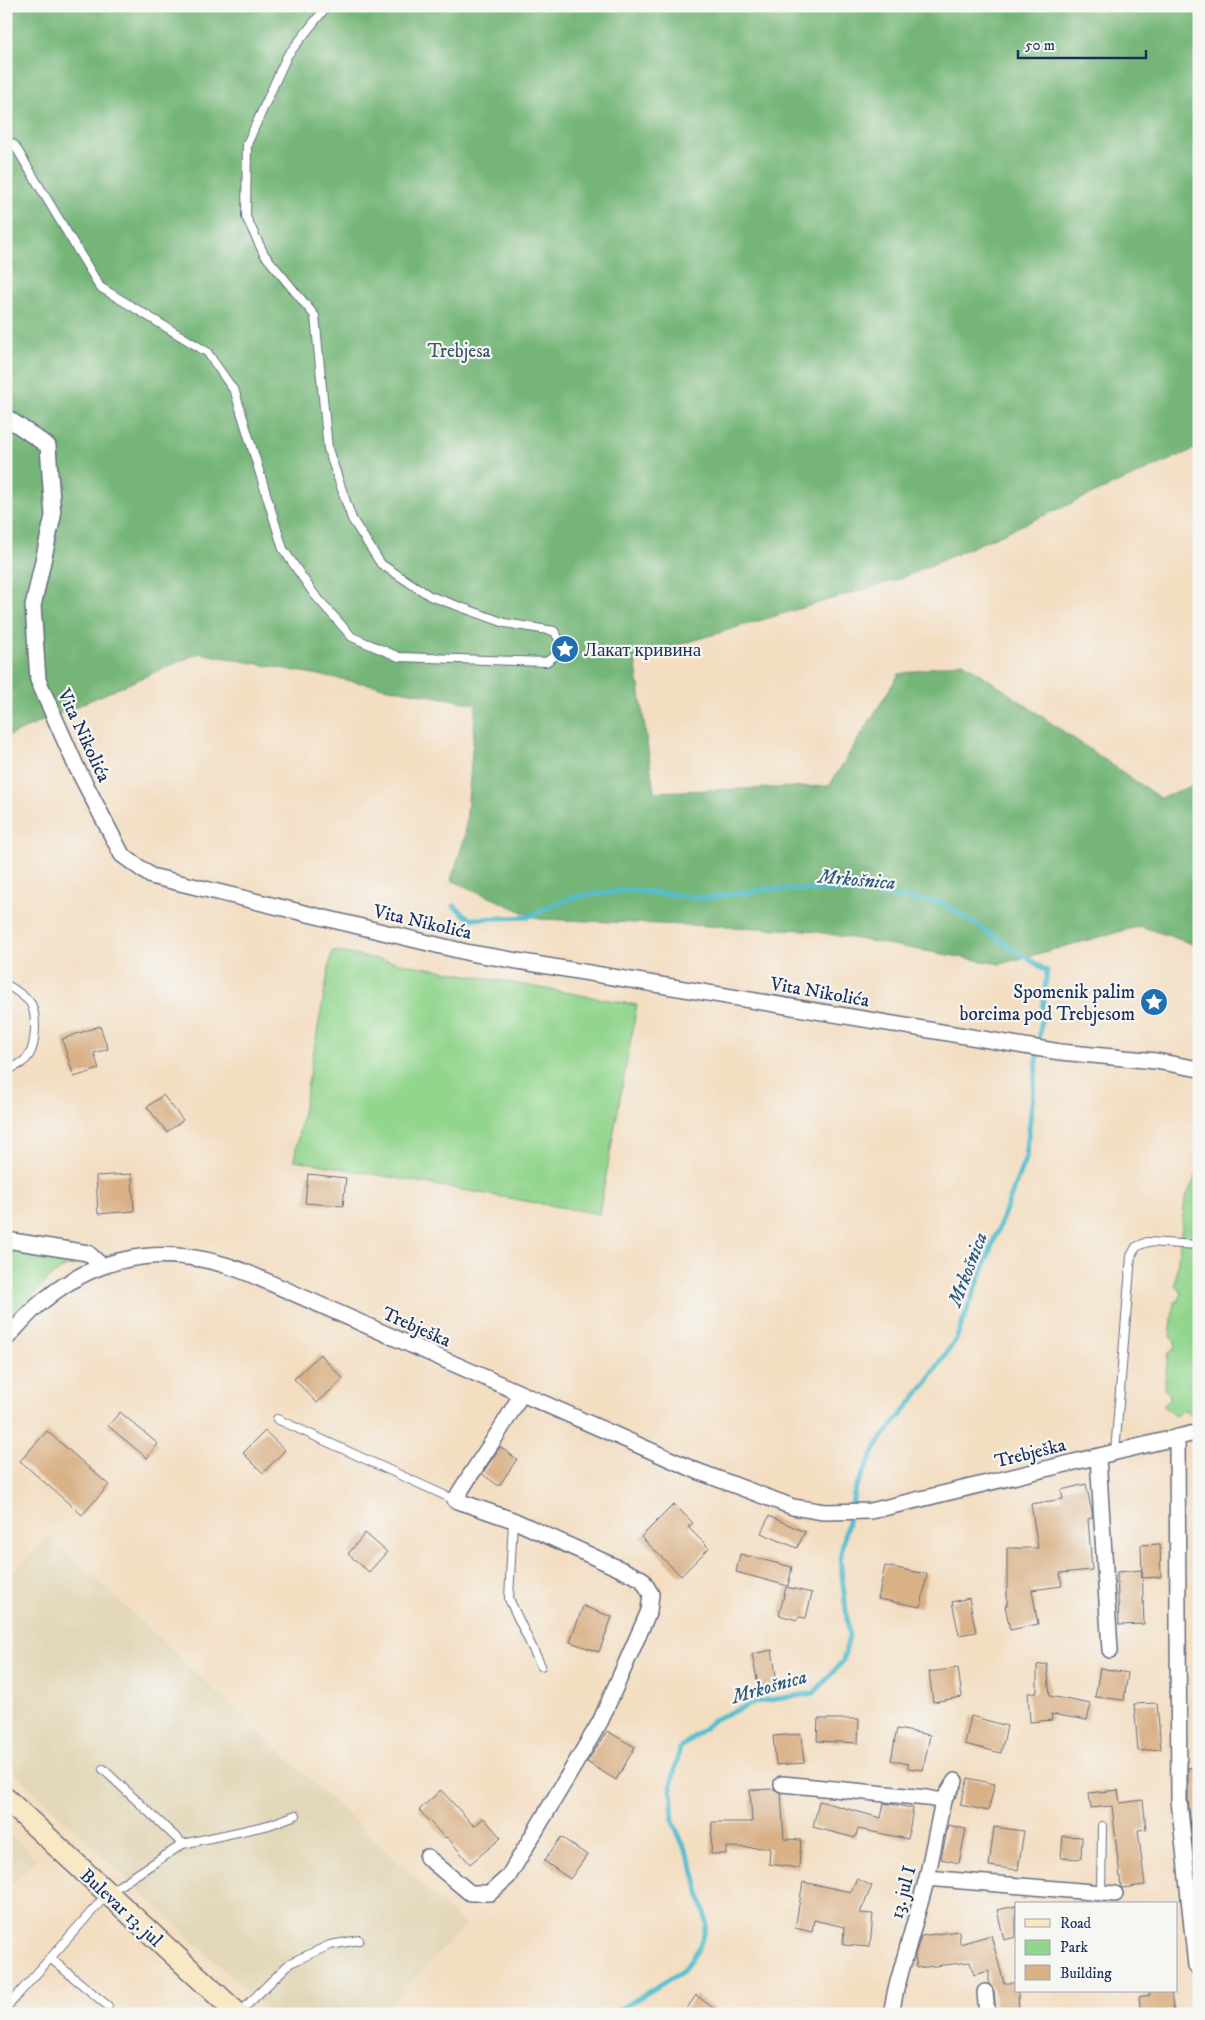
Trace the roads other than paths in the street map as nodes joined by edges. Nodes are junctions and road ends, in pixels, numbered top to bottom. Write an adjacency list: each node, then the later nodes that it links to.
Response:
1 (327, 6): 2 (lane)
2 (6, 139)
3 (6, 417): 5 (street, Vita Nikolića)
4 (6, 985): 6 (lane)
5 (1199, 1069)
6 (6, 1070)
7 (6, 1240): 9 (street)
8 (1199, 1245): 15 (lane)
9 (102, 1266): 10 (street, Trebješka); 11 (street, Trebješka)
10 (6, 1339)
11 (521, 1394): 16 (street, Trebješka); 17 (street)
12 (277, 1418): 17 (lane)
13 (1199, 1432): 14 (street, Trebješka)
14 (1176, 1437): 15 (street, Trebješka); 35 (street)
15 (1115, 1452): 16 (street, Trebješka)
16 (1098, 1456): 19 (street)
17 (455, 1500): 18 (street)
18 (513, 1520): 20 (lane); 29 (street)
19 (1110, 1650)
20 (541, 1666)
21 (103, 1769): 28 (lane)
22 (955, 1781): 25 (street, 13. jul I)
23 (782, 1784): 25 (street)
24 (6, 1800): 31 (street, Bulevar 13. jul)
25 (943, 1801): 30 (street, 13. jul I)
26 (296, 1815): 28 (lane)
27 (1102, 1826): 32 (lane)
28 (183, 1844): 31 (lane)
29 (427, 1857)
30 (927, 1878): 32 (street); 40 (street, 13. jul I)
31 (108, 1894): 34 (lane); 39 (street, Bulevar 13. jul)
32 (1108, 1894)
33 (359, 1940): 39 (lane)
34 (50, 1958): 37 (lane); 38 (lane)
35 (1196, 1966)
36 (985, 1992): 41 (street)
37 (108, 2006)
38 (6, 2008)
39 (238, 2014)
40 (891, 2014)
41 (987, 2014)

